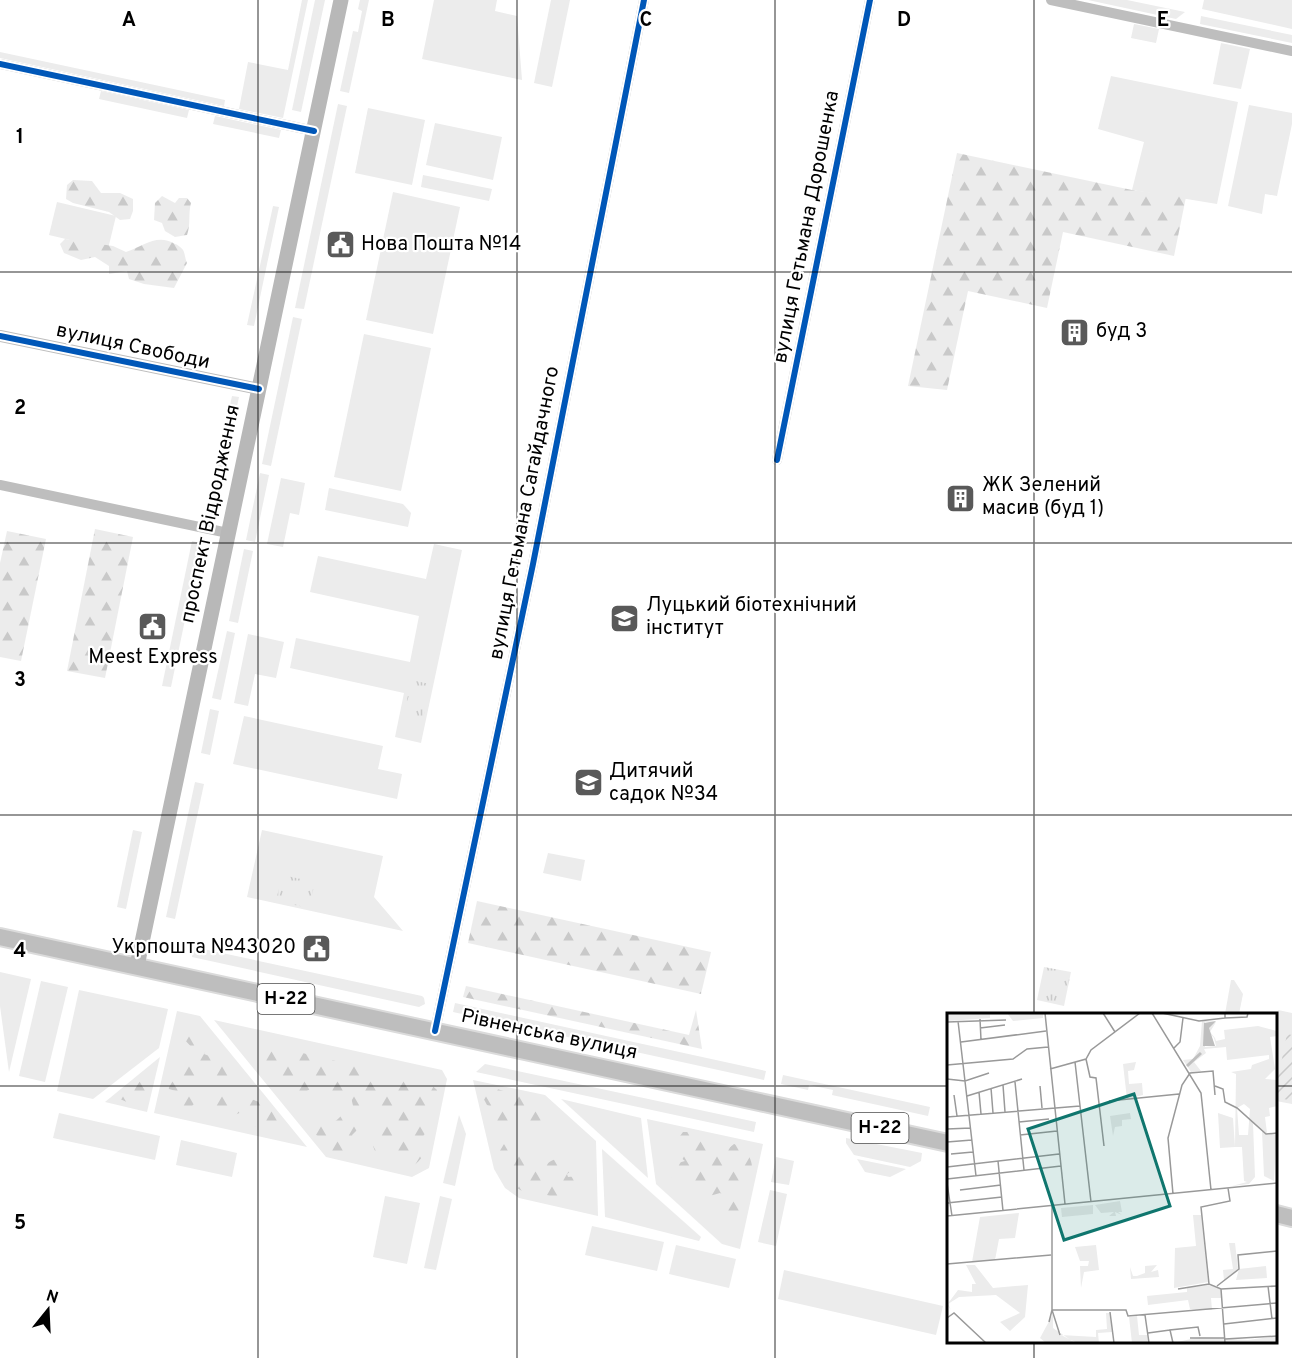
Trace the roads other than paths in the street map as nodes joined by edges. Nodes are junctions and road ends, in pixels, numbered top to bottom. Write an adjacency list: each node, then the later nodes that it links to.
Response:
1 (341, 0): 7 (main road, проспект Відродження)
2 (644, 0): 15 (street, вулиця Гетьмана Сагайдачного)
3 (870, 0): 10 (street, вулиця Гетьмана Дорошенка)
4 (1051, 0): 5 (street)
5 (1292, 51)
6 (0, 64): 7 (street)
7 (314, 132): 9 (main road, проспект Відродження)
8 (0, 336): 9 (street, вулиця Свободи)
9 (259, 389): 12 (main road, проспект Відродження)
10 (777, 460)
11 (0, 485): 12 (street)
12 (228, 533): 14 (main road, проспект Відродження)
13 (0, 937): 14 (main road, Рівненська вулиця / Н-22)
14 (136, 966): 15 (main road, Рівненська вулиця / Н-22)
15 (435, 1031): 16 (main road, Рівненська вулиця / Н-22)
16 (947, 1143)
17 (1277, 1214): 18 (main road)
18 (1292, 1218)

